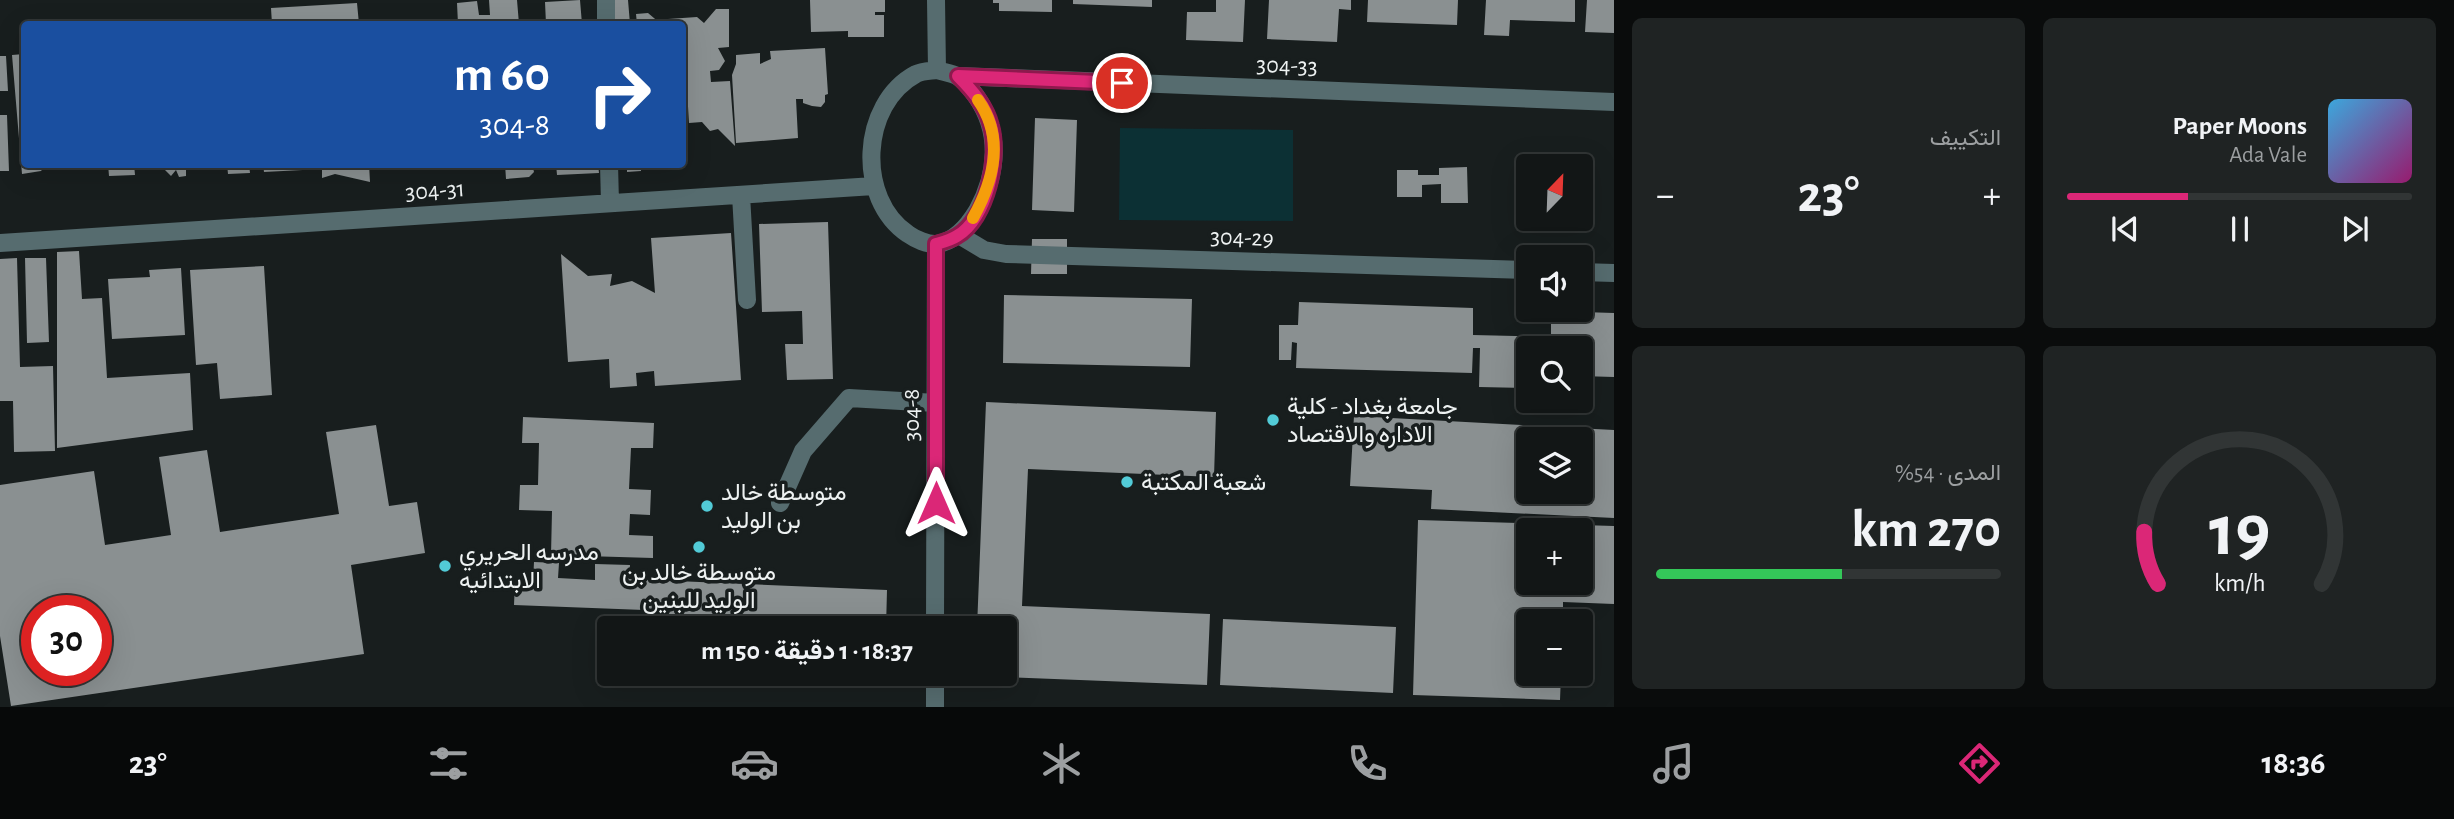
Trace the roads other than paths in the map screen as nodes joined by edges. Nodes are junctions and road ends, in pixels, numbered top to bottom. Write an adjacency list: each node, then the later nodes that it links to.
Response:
1 (606, 0): 3 (street)
2 (936, 0): 4 (street)
3 (606, 21)
4 (937, 70): 5 (street); 8 (street)
5 (958, 76): 6 (street, 304-33); 11 (street)
6 (1614, 102)
7 (609, 168): 10 (street)
8 (874, 186): 9 (street, 304-31); 13 (street)
9 (741, 195): 10 (street, 304-31); 17 (street)
10 (610, 204): 12 (street, 304-31)
11 (959, 235): 13 (street); 14 (street, 304-29)
12 (0, 243)
13 (936, 244): 18 (street, 304-8)
14 (1516, 270)
15 (1593, 272): 16 (street)
16 (1614, 273)
17 (747, 299)
18 (936, 403): 19 (street); 20 (street, 304-8)
19 (780, 503)
20 (935, 616)
21 (935, 686): 22 (street)
22 (935, 707)

